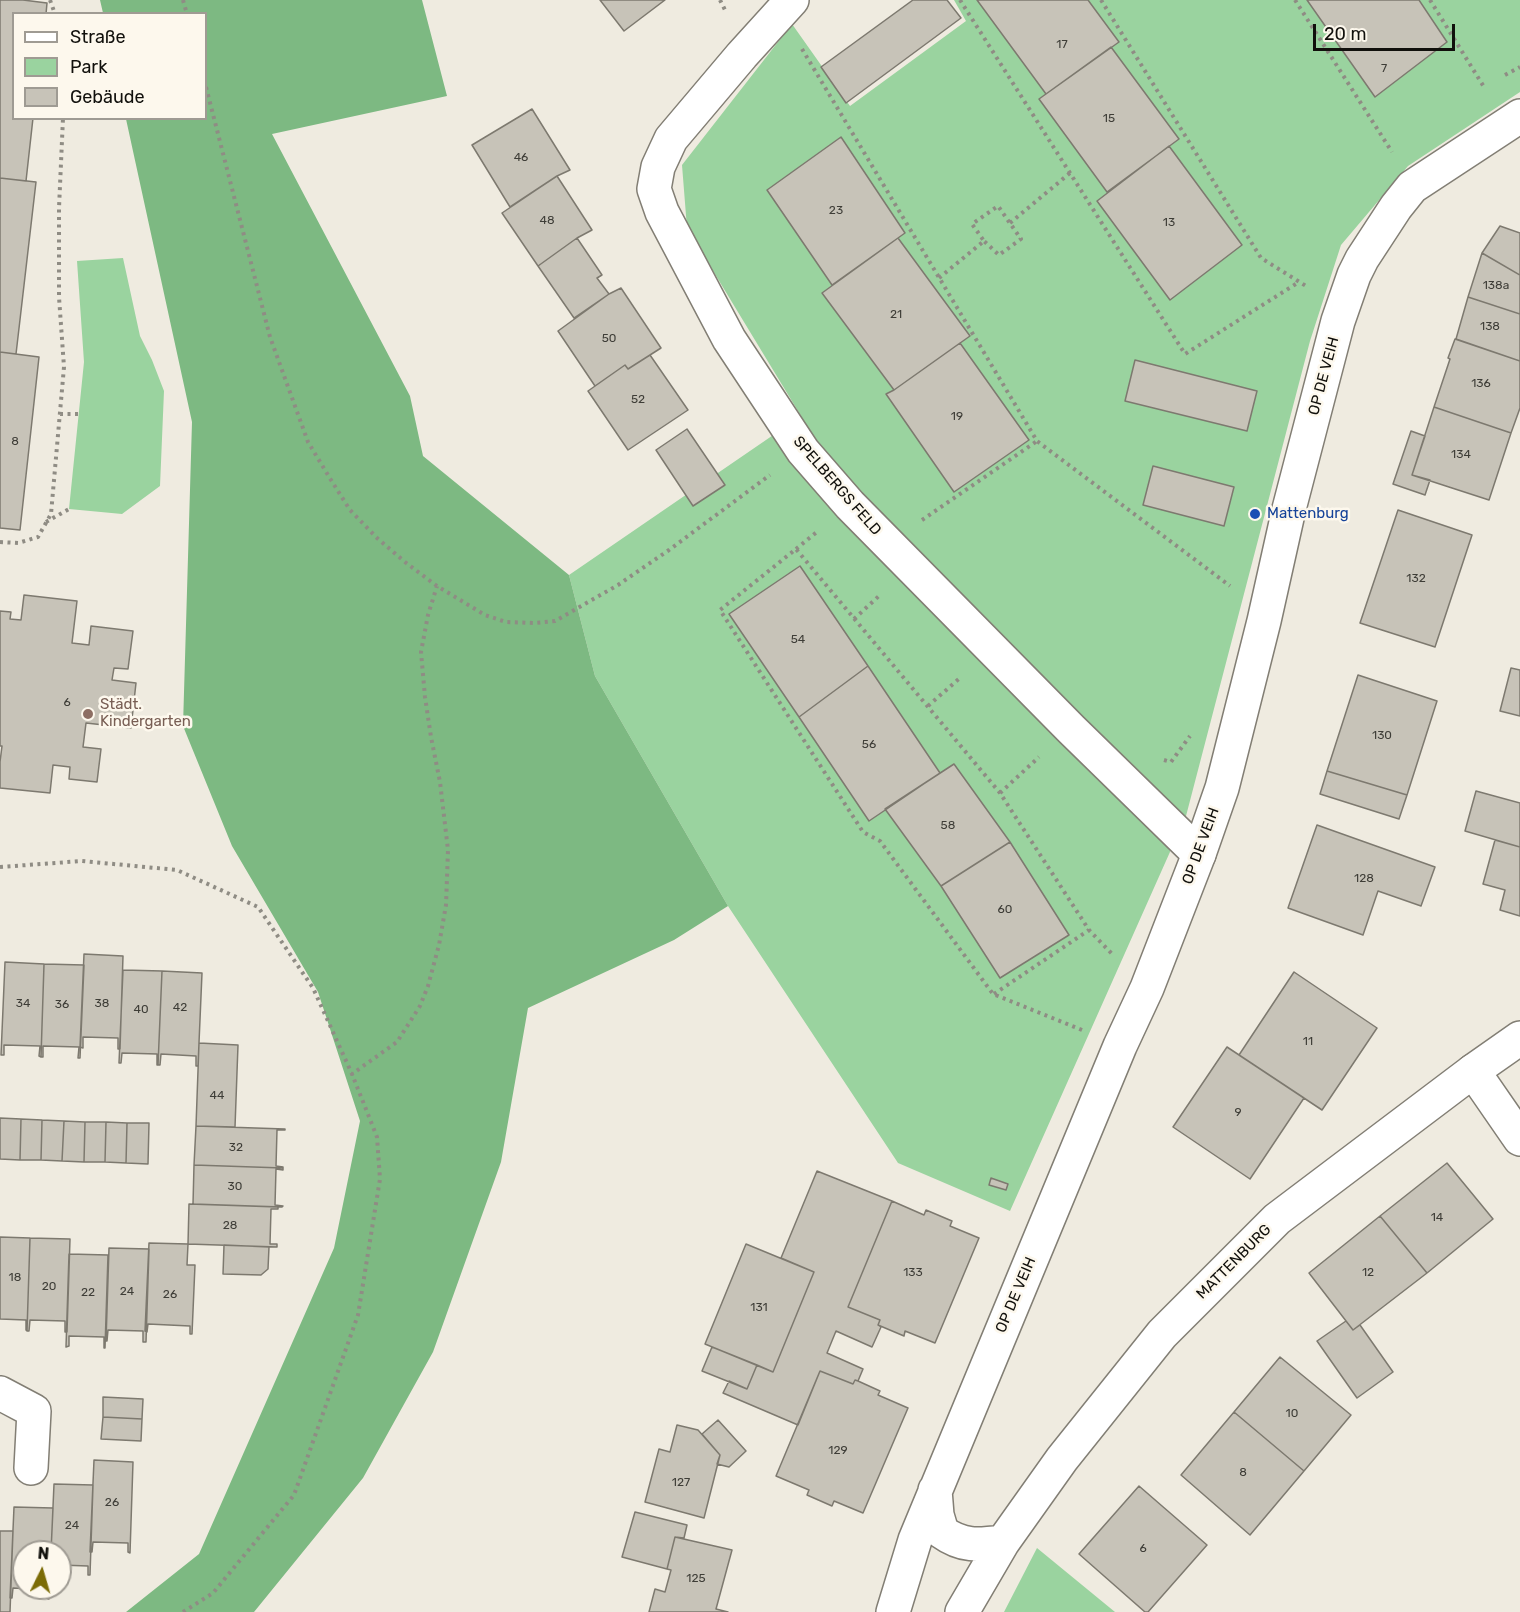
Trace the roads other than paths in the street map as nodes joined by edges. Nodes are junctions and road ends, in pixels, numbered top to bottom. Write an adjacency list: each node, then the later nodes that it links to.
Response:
1 (792, 0): 3 (street, SPELBERGS FELD)
2 (1520, 116): 3 (street, OP DE VEIH)
3 (1199, 854): 9 (street, OP DE VEIH)
4 (1520, 1038): 5 (street, MATTENBURG)
5 (1473, 1071): 6 (street); 10 (street, MATTENBURG)
6 (1520, 1139)
7 (0, 1393): 8 (street)
8 (31, 1468)
9 (935, 1490): 10 (street); 11 (street, OP DE VEIH)
10 (1003, 1542): 12 (street, MATTENBURG)
11 (893, 1612)
12 (963, 1612)

